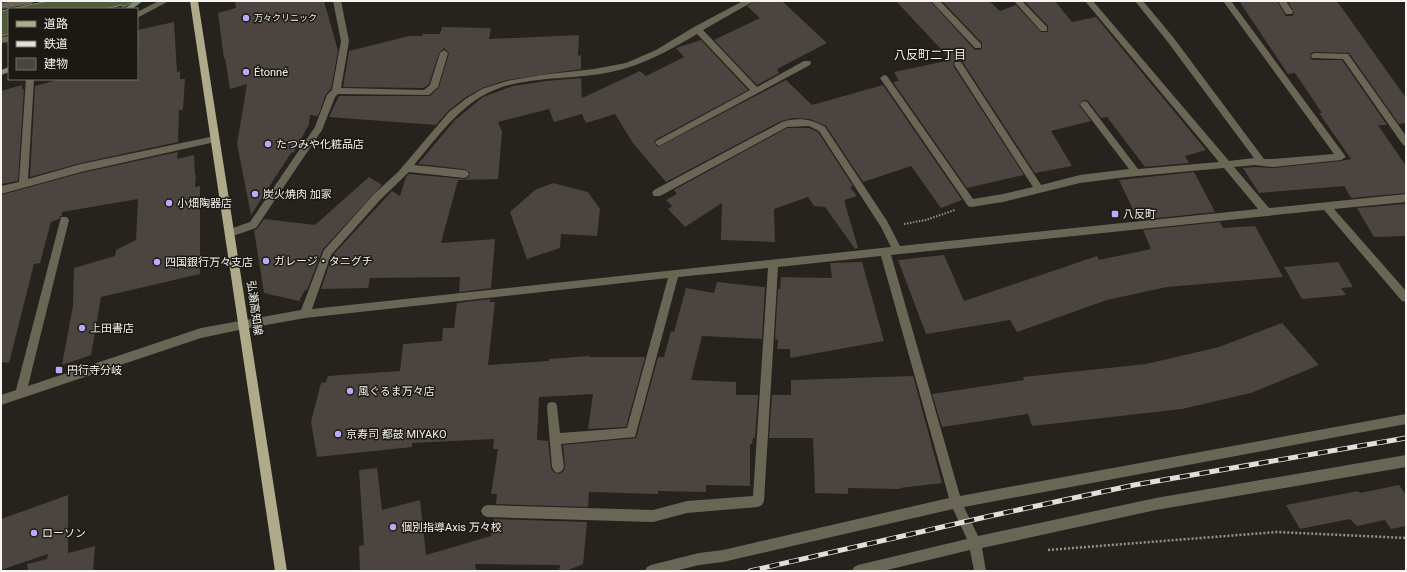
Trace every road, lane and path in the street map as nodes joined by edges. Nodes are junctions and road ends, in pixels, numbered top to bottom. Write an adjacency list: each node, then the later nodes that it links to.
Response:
1 (31, 1): 12 (street)
2 (165, 1): 14 (street)
3 (194, 1): 27 (main road, 弘瀬高知線)
4 (337, 1): 24 (street)
5 (750, 1): 15 (street)
6 (935, 1): 17 (street)
7 (1018, 1): 16 (street)
8 (1089, 1): 31 (street)
9 (1139, 1): 30 (street)
10 (1227, 1): 30 (street)
11 (1282, 1): 13 (street)
12 (1, 6)
13 (1289, 12)
14 (138, 15)
15 (697, 29): 25 (street); 32 (street)
16 (1044, 29)
17 (978, 46)
18 (444, 53): 24 (street)
19 (1315, 56): 29 (street)
20 (807, 63): 25 (street)
21 (958, 64): 36 (street)
22 (884, 78): 40 (street)
23 (30, 80): 35 (street)
24 (336, 91): 45 (street)
25 (756, 91): 28 (street)
26 (1084, 104): 33 (street)
27 (216, 139): 35 (street); 45 (main road, 弘瀬高知線)
28 (659, 143)
29 (1406, 143)
30 (1261, 161): 31 (street)
31 (1227, 165): 33 (street); 42 (street)
32 (406, 168): 34 (street); 51 (street)
33 (1136, 172): 36 (street)
34 (464, 174)
35 (23, 184): 37 (street)
36 (1039, 189): 40 (street)
37 (1, 190)
38 (657, 193): 44 (street)
39 (1406, 198): 41 (street)
40 (971, 203): 44 (path)
41 (1327, 207): 42 (street); 50 (street)
42 (1267, 213): 46 (street)
43 (64, 220): 53 (street)
44 (885, 227): 46 (street)
45 (230, 233): 52 (main road, 弘瀬高知線)
46 (897, 250): 47 (street)
47 (885, 251): 48 (street); 60 (street)
48 (773, 262): 49 (street); 61 (street)
49 (674, 273): 51 (street); 57 (street)
50 (1406, 298)
51 (305, 314): 52 (street)
52 (244, 324): 53 (street); 65 (main road, 弘瀬高知線)
53 (21, 393): 54 (street)
54 (1, 400)
55 (552, 407): 57 (street)
56 (1406, 419): 60 (street)
57 (555, 439): 59 (street)
58 (1406, 461): 63 (street)
59 (558, 467)
60 (956, 503): 63 (street); 66 (street)
61 (487, 511)
62 (1406, 538): 64 (path)
63 (975, 543): 67 (street); 68 (street)
64 (1041, 549)
65 (281, 571)
66 (651, 571)
67 (858, 571)
68 (980, 571)

